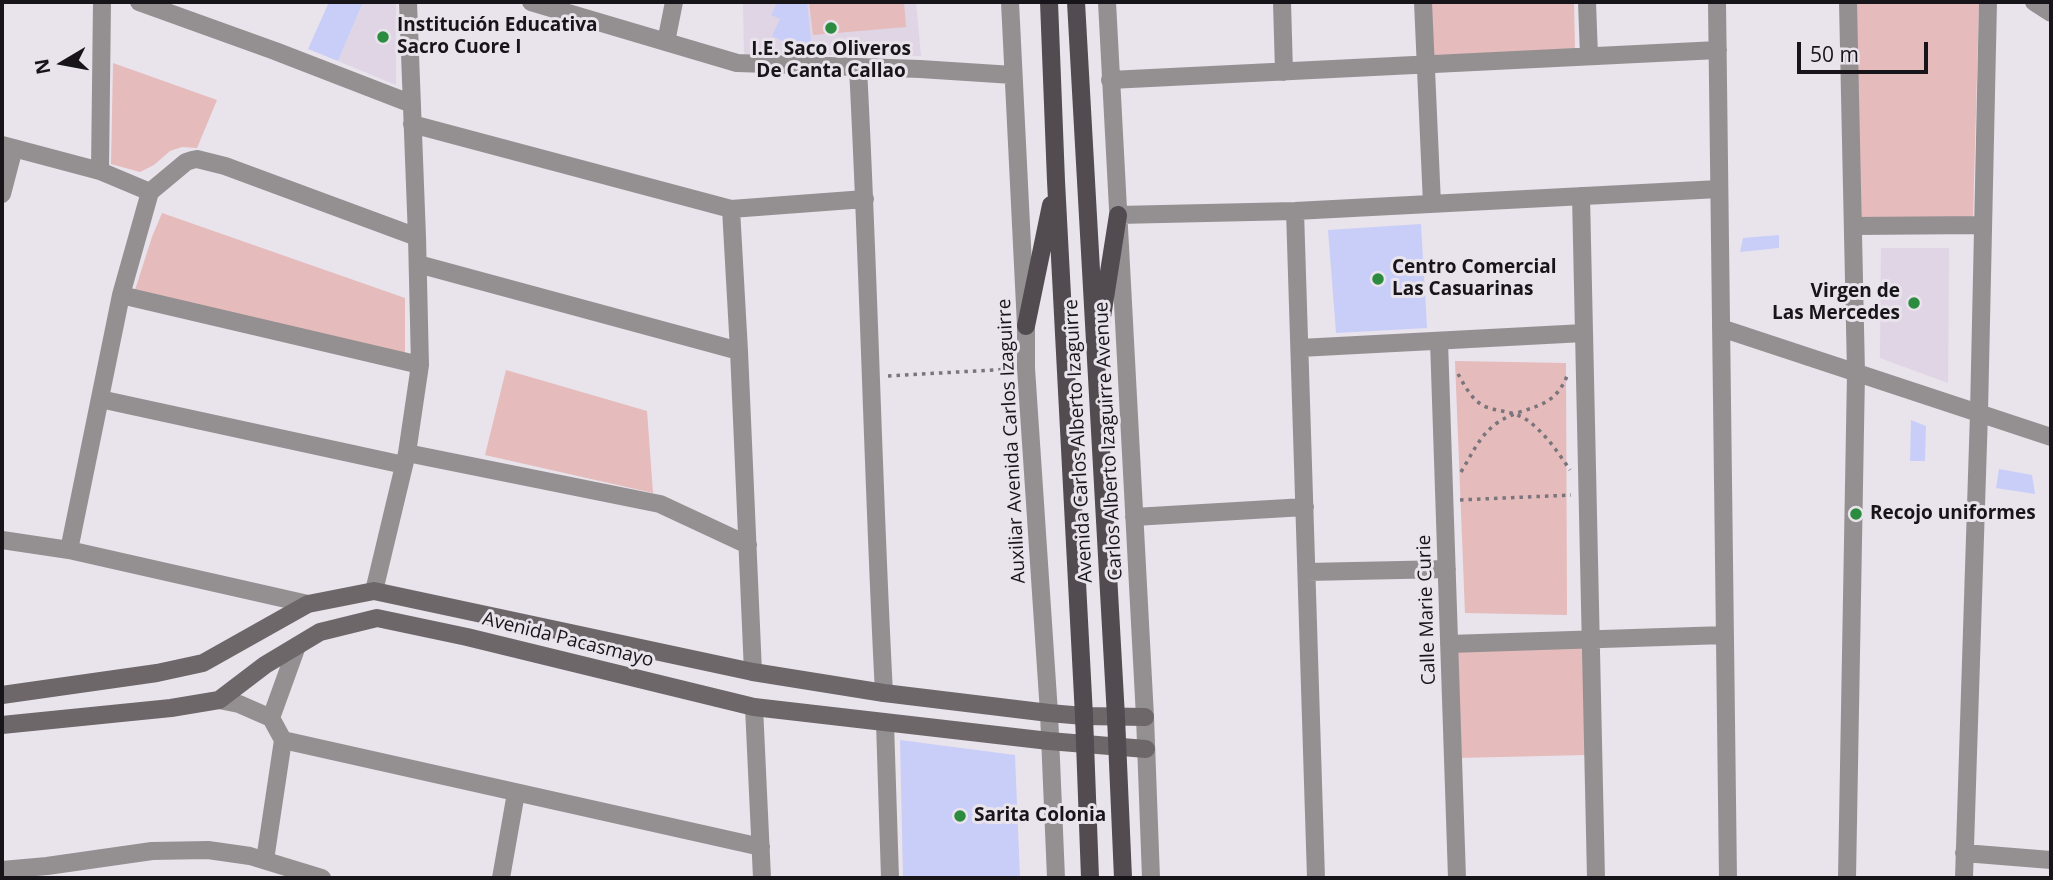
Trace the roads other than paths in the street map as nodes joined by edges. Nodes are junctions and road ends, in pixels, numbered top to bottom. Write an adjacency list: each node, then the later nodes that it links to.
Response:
1 (102, 2): 29 (street)
2 (139, 2): 26 (street)
3 (408, 2): 26 (street)
4 (531, 2): 18 (street)
5 (674, 2): 18 (street)
6 (1010, 2): 24 (street, Auxiliar Avenida Carlos Izaguirre)
7 (1049, 2): 30 (main road, Avenida Carlos Alberto Izaguirre)
8 (1076, 2): 51 (main road, Avenida Carlos Alberto Izaguirre)
9 (1107, 2): 25 (street, Carlos Alberto Izaguirre Avenue)
10 (1282, 2): 23 (street)
11 (1423, 2): 21 (street)
12 (1587, 2): 20 (street)
13 (1717, 2): 19 (street)
14 (1848, 2): 41 (street)
15 (1988, 2): 40 (street)
16 (2034, 2): 17 (street)
17 (2051, 13)
18 (666, 42): 22 (street)
19 (1718, 50): 20 (street); 31 (street)
20 (1589, 57): 21 (street)
21 (1426, 65): 23 (street); 36 (street)
22 (858, 68): 24 (street); 35 (street)
23 (1284, 72): 25 (street)
24 (1013, 75): 45 (street, Auxiliar Avenida Carlos Izaguirre)
25 (1110, 80): 39 (street, Carlos Alberto Izaguirre Avenue)
26 (412, 104): 27 (street)
27 (412, 124): 37 (street); 42 (street)
28 (8, 146): 29 (street); 33 (street)
29 (100, 171): 32 (street)
30 (1056, 181): 45 (main road); 80 (main road, Avenida Carlos Alberto Izaguirre)
31 (1719, 189): 34 (street); 46 (street)
32 (150, 192): 42 (street); 44 (street)
33 (2, 194)
34 (1581, 196): 36 (street); 47 (street)
35 (865, 199): 37 (street); 75 (street)
36 (1432, 204): 38 (street)
37 (731, 209): 50 (street)
38 (1295, 211): 39 (street); 49 (street)
39 (1118, 215): 51 (main road); 59 (street, Carlos Alberto Izaguirre Avenue)
40 (1982, 225): 41 (street); 55 (street)
41 (1853, 226): 53 (street)
42 (417, 237): 43 (street)
43 (418, 264): 50 (street); 52 (street)
44 (121, 295): 52 (street); 54 (street)
45 (1026, 326): 79 (street, Auxiliar Avenida Carlos Izaguirre)
46 (1721, 328): 53 (street); 68 (street)
47 (1584, 332): 48 (street); 70 (street)
48 (1439, 341): 49 (street); 63 (street, Calle Marie Curie)
49 (1300, 348): 58 (street)
50 (739, 351): 61 (street)
51 (1096, 361): 81 (main road, Avenida Carlos Alberto Izaguirre)
52 (420, 365): 57 (street)
53 (1856, 373): 55 (street); 110 (street)
54 (100, 399): 57 (street); 62 (street)
55 (1979, 413): 56 (street); 94 (street)
56 (2051, 437)
57 (405, 459): 61 (street); 65 (street)
58 (1304, 507): 59 (street); 64 (street)
59 (1134, 517): 82 (street, Carlos Alberto Izaguirre Avenue)
60 (2, 540): 62 (street)
61 (748, 545): 73 (street)
62 (69, 550): 66 (street)
63 (1447, 569): 64 (street); 71 (street, Calle Marie Curie)
64 (1307, 572): 106 (street)
65 (374, 591): 66 (main road, Avenida Pacasmayo); 67 (main road, Avenida Pacasmayo)
66 (308, 604): 74 (main road, Avenida Pacasmayo)
67 (472, 612): 69 (main road); 73 (main road, Avenida Pacasmayo)
68 (1725, 635): 70 (street); 109 (street)
69 (467, 637): 72 (main road, Avenida Pacasmayo); 78 (main road, Avenida Pacasmayo)
70 (1590, 639): 71 (street); 108 (street)
71 (1449, 644): 107 (street, Calle Marie Curie)
72 (297, 646): 77 (main road, Avenida Pacasmayo); 83 (street)
73 (753, 672): 75 (main road, Avenida Pacasmayo)
74 (44, 689): 76 (main road, Avenida Pacasmayo); 84 (main road)
75 (884, 693): 79 (main road, Avenida Pacasmayo)
76 (2, 695)
77 (219, 700): 83 (street); 84 (main road, Avenida Pacasmayo)
78 (754, 707): 85 (main road, Avenida Pacasmayo); 93 (street)
79 (1049, 713): 80 (main road, Avenida Pacasmayo); 88 (street, Auxiliar Avenida Carlos Izaguirre)
80 (1084, 716): 81 (main road, Avenida Pacasmayo); 89 (main road, Avenida Carlos Alberto Izaguirre)
81 (1116, 716): 82 (main road, Avenida Pacasmayo); 90 (main road, Avenida Carlos Alberto Izaguirre)
82 (1145, 717): 91 (street, Carlos Alberto Izaguirre Avenue)
83 (271, 718): 87 (street)
84 (47, 721): 86 (main road, Avenida Pacasmayo)
85 (885, 723): 88 (main road, Avenida Pacasmayo); 101 (street)
86 (2, 725)
87 (283, 740): 92 (street); 95 (street)
88 (1049, 741): 89 (main road, Avenida Pacasmayo); 102 (street, Auxiliar Avenida Carlos Izaguirre)
89 (1083, 744): 90 (main road, Avenida Pacasmayo); 103 (main road, Avenida Carlos Alberto Izaguirre)
90 (1116, 746): 91 (main road, Avenida Pacasmayo); 104 (main road, Avenida Carlos Alberto Izaguirre)
91 (1146, 749): 105 (street, Carlos Alberto Izaguirre Avenue)
92 (516, 793): 93 (street); 99 (street)
93 (761, 847): 100 (street)
94 (1964, 853): 96 (street); 111 (street)
95 (265, 860): 97 (street); 98 (street)
96 (2051, 860)
97 (11, 872)
98 (322, 878)
99 (501, 878)
100 (762, 878)
101 (890, 878)
102 (1056, 878)
103 (1090, 878)
104 (1123, 878)
105 (1151, 878)
106 (1316, 878)
107 (1457, 878)
108 (1596, 878)
109 (1728, 878)
110 (1847, 878)
111 (1964, 878)

